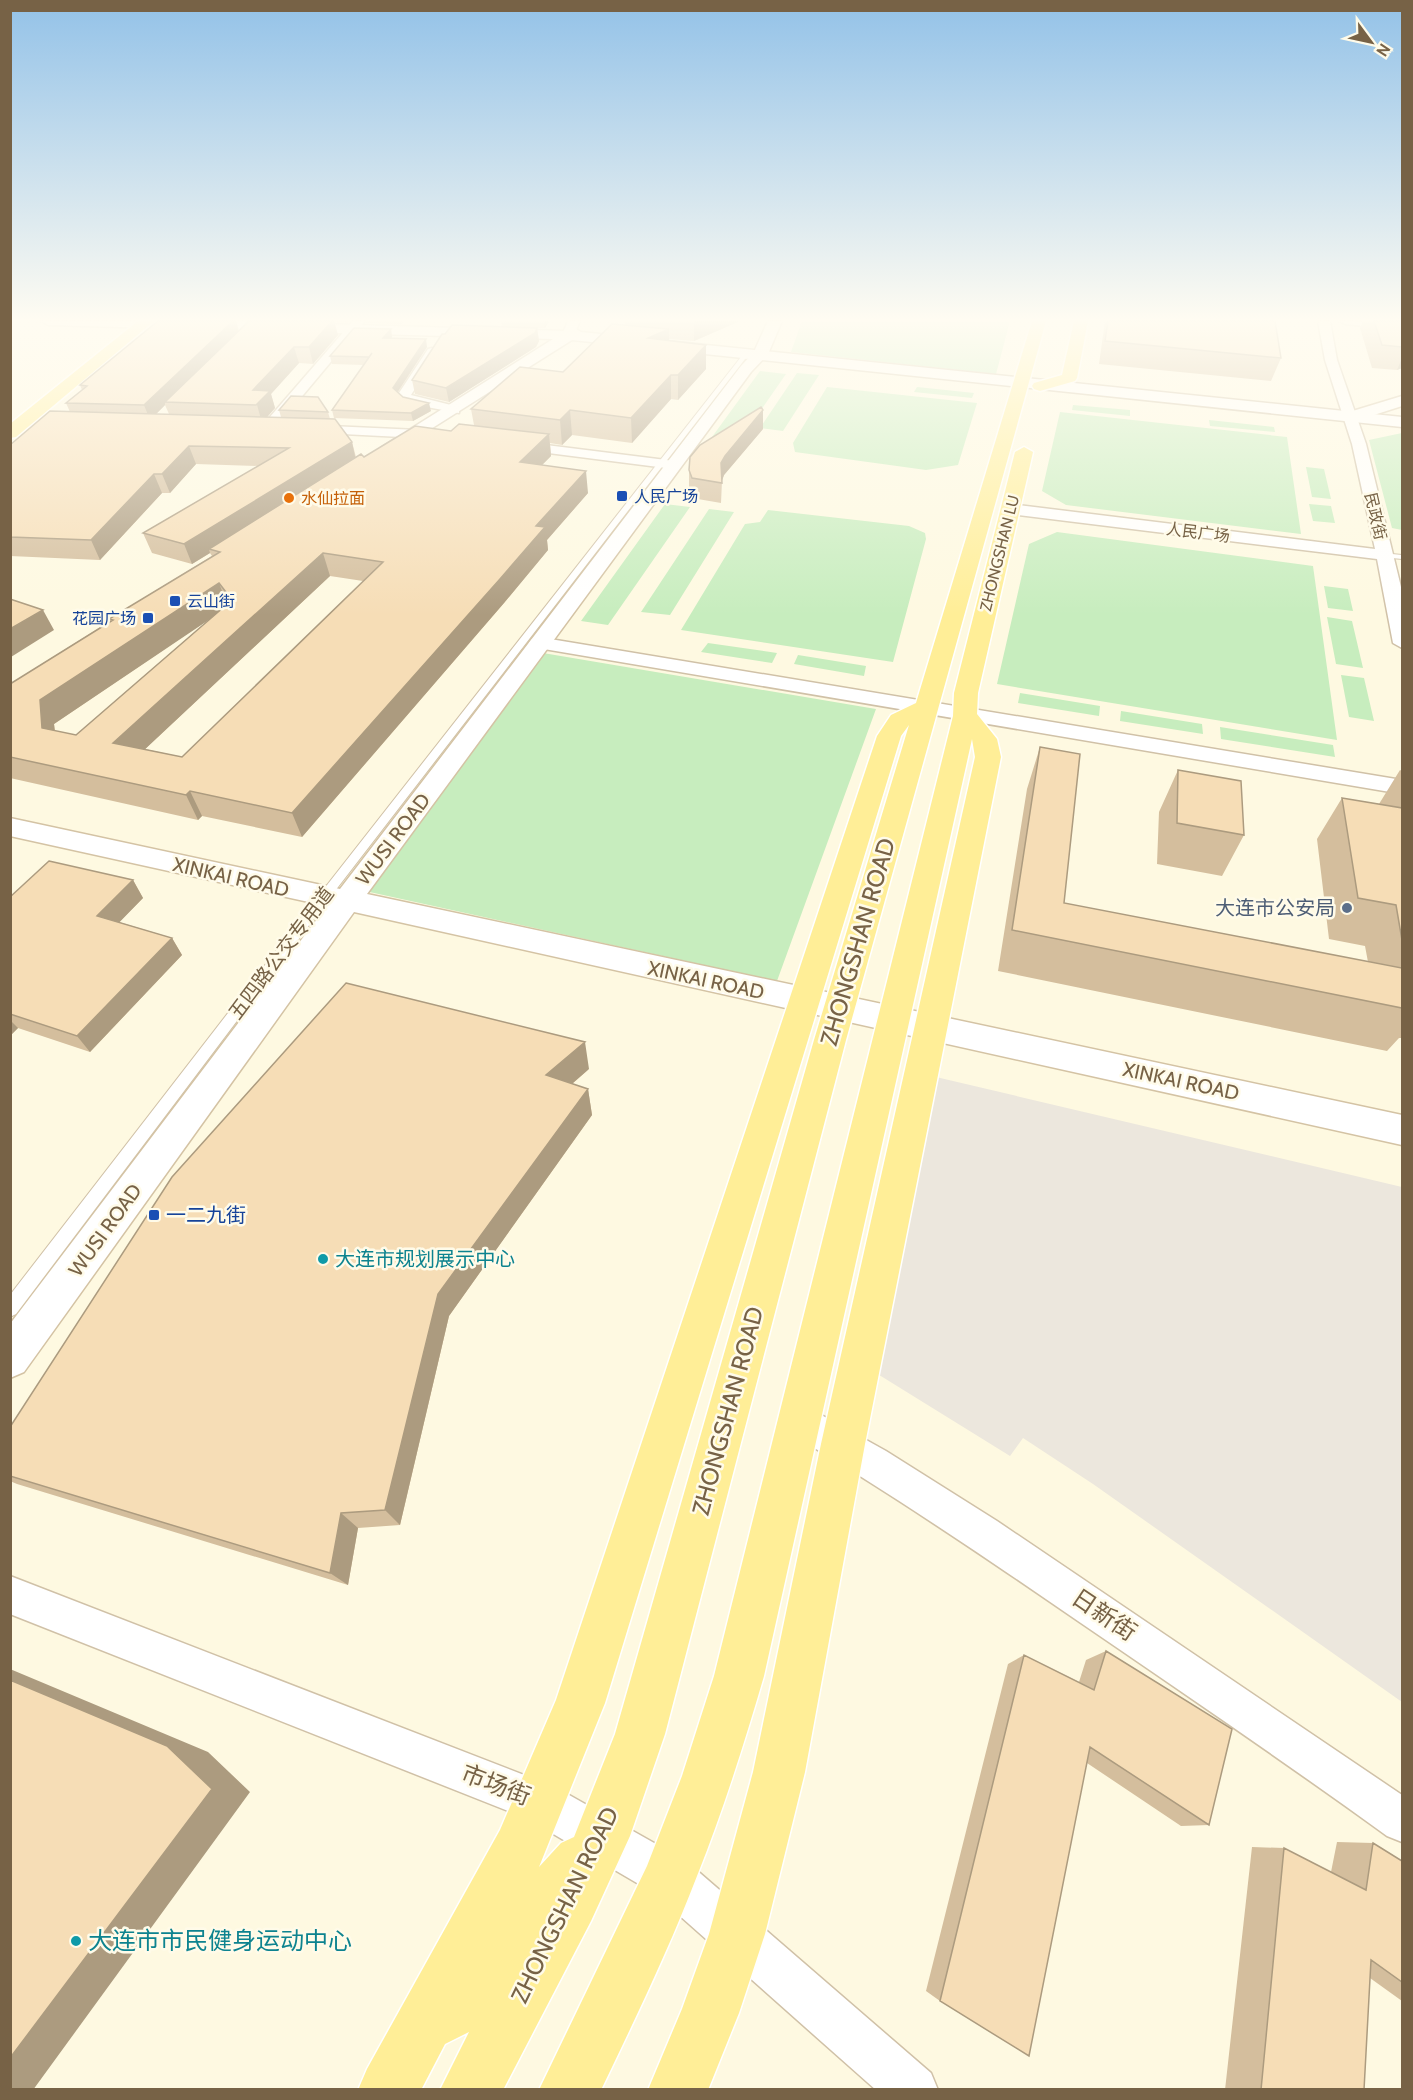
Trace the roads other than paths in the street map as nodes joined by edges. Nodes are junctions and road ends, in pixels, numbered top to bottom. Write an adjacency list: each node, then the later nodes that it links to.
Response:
1 (276, 419): 10 (street)
2 (440, 419): 13 (main road)
3 (705, 419): 17 (main road, WUSI ROAD)
4 (1025, 419): 23 (main road, ZHONGSHAN LU)
5 (1352, 419): 19 (street, 民政街)
6 (1372, 419): 8 (main road)
7 (26, 422): 12 (main road)
8 (1402, 422)
9 (253, 428): 10 (street)
10 (268, 428): 13 (street)
11 (1029, 431): 18 (main road, ZHONGSHAN LU)
12 (10, 433)
13 (418, 433): 14 (street); 16 (main road)
14 (452, 437)
15 (497, 442): 17 (street)
16 (375, 460)
17 (667, 464): 21 (main road, WUSI ROAD); 27 (lane, 五四路公交专用道)
18 (1010, 509): 19 (street, 人民广场); 24 (main road, ZHONGSHAN LU)
19 (1385, 555): 20 (lane); 22 (street, 民政街)
20 (1402, 557)
21 (538, 643): 23 (street); 27 (main road, WUSI ROAD)
22 (1402, 644)
23 (925, 708): 24 (street); 28 (main road)
24 (965, 716): 25 (street); 29 (main road)
25 (1402, 787)
26 (10, 827): 27 (main road, XINKAI ROAD)
27 (335, 899): 28 (main road, XINKAI ROAD); 32 (lane, 五四路公交专用道); 34 (main road, WUSI ROAD)
28 (822, 1004): 29 (main road, XINKAI ROAD); 31 (main road); 33 (main road, ZHONGSHAN ROAD)
29 (914, 1023): 30 (main road, XINKAI ROAD); 35 (main road); 36 (main road)
30 (1402, 1130)
31 (746, 1184): 33 (main road); 38 (main road)
32 (10, 1309)
33 (749, 1335): 40 (main road, ZHONGSHAN ROAD)
34 (10, 1358)
35 (798, 1419): 36 (street, 日新街); 41 (main road)
36 (843, 1444): 39 (street, 日新街); 42 (main road)
37 (10, 1595): 38 (street, 市场街)
38 (540, 1802): 40 (street, 市场街); 43 (main road)
39 (1402, 1821)
40 (603, 1836): 41 (street, 市场街); 43 (main road); 44 (main road, ZHONGSHAN ROAD)
41 (670, 1877): 42 (street, 市场街); 45 (main road)
42 (735, 1935): 46 (main road); 47 (street, 市场街)
43 (392, 2083)
44 (470, 2090)
45 (569, 2090)
46 (678, 2090)
47 (914, 2090)

